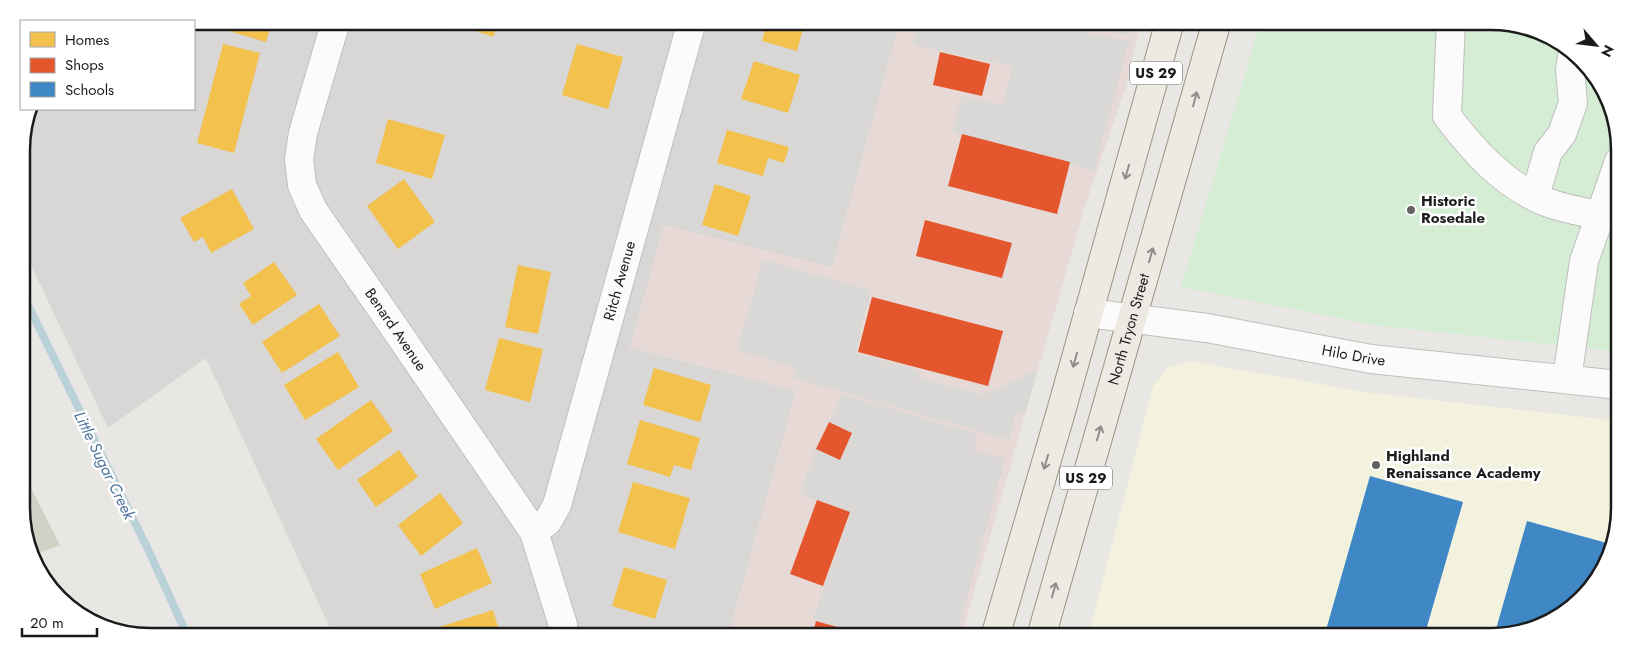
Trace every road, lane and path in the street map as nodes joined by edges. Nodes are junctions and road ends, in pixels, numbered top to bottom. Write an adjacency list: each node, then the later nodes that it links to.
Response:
1 (333, 30): 14 (street, Benard Avenue)
2 (689, 30): 14 (street, Ritch Avenue)
3 (1167, 30): 10 (main road, US 29, one-way to 10)
4 (1214, 30): 11 (main road, North Tryon Street / US 29, one-way to 4)
5 (1451, 30): 8 (street)
6 (1571, 63): 8 (street)
7 (1611, 184): 9 (street)
8 (1535, 196): 9 (street)
9 (1600, 216): 12 (street)
10 (1088, 313): 11 (street, Hilo Drive); 16 (main road, US 29, one-way to 16)
11 (1132, 319): 12 (street, Hilo Drive); 17 (main road, North Tryon Street / US 29, one-way to 11)
12 (1568, 379): 13 (street, Hilo Drive)
13 (1611, 384)
14 (534, 532): 15 (street, Benard Avenue)
15 (564, 625)
16 (998, 628)
17 (1044, 628)

